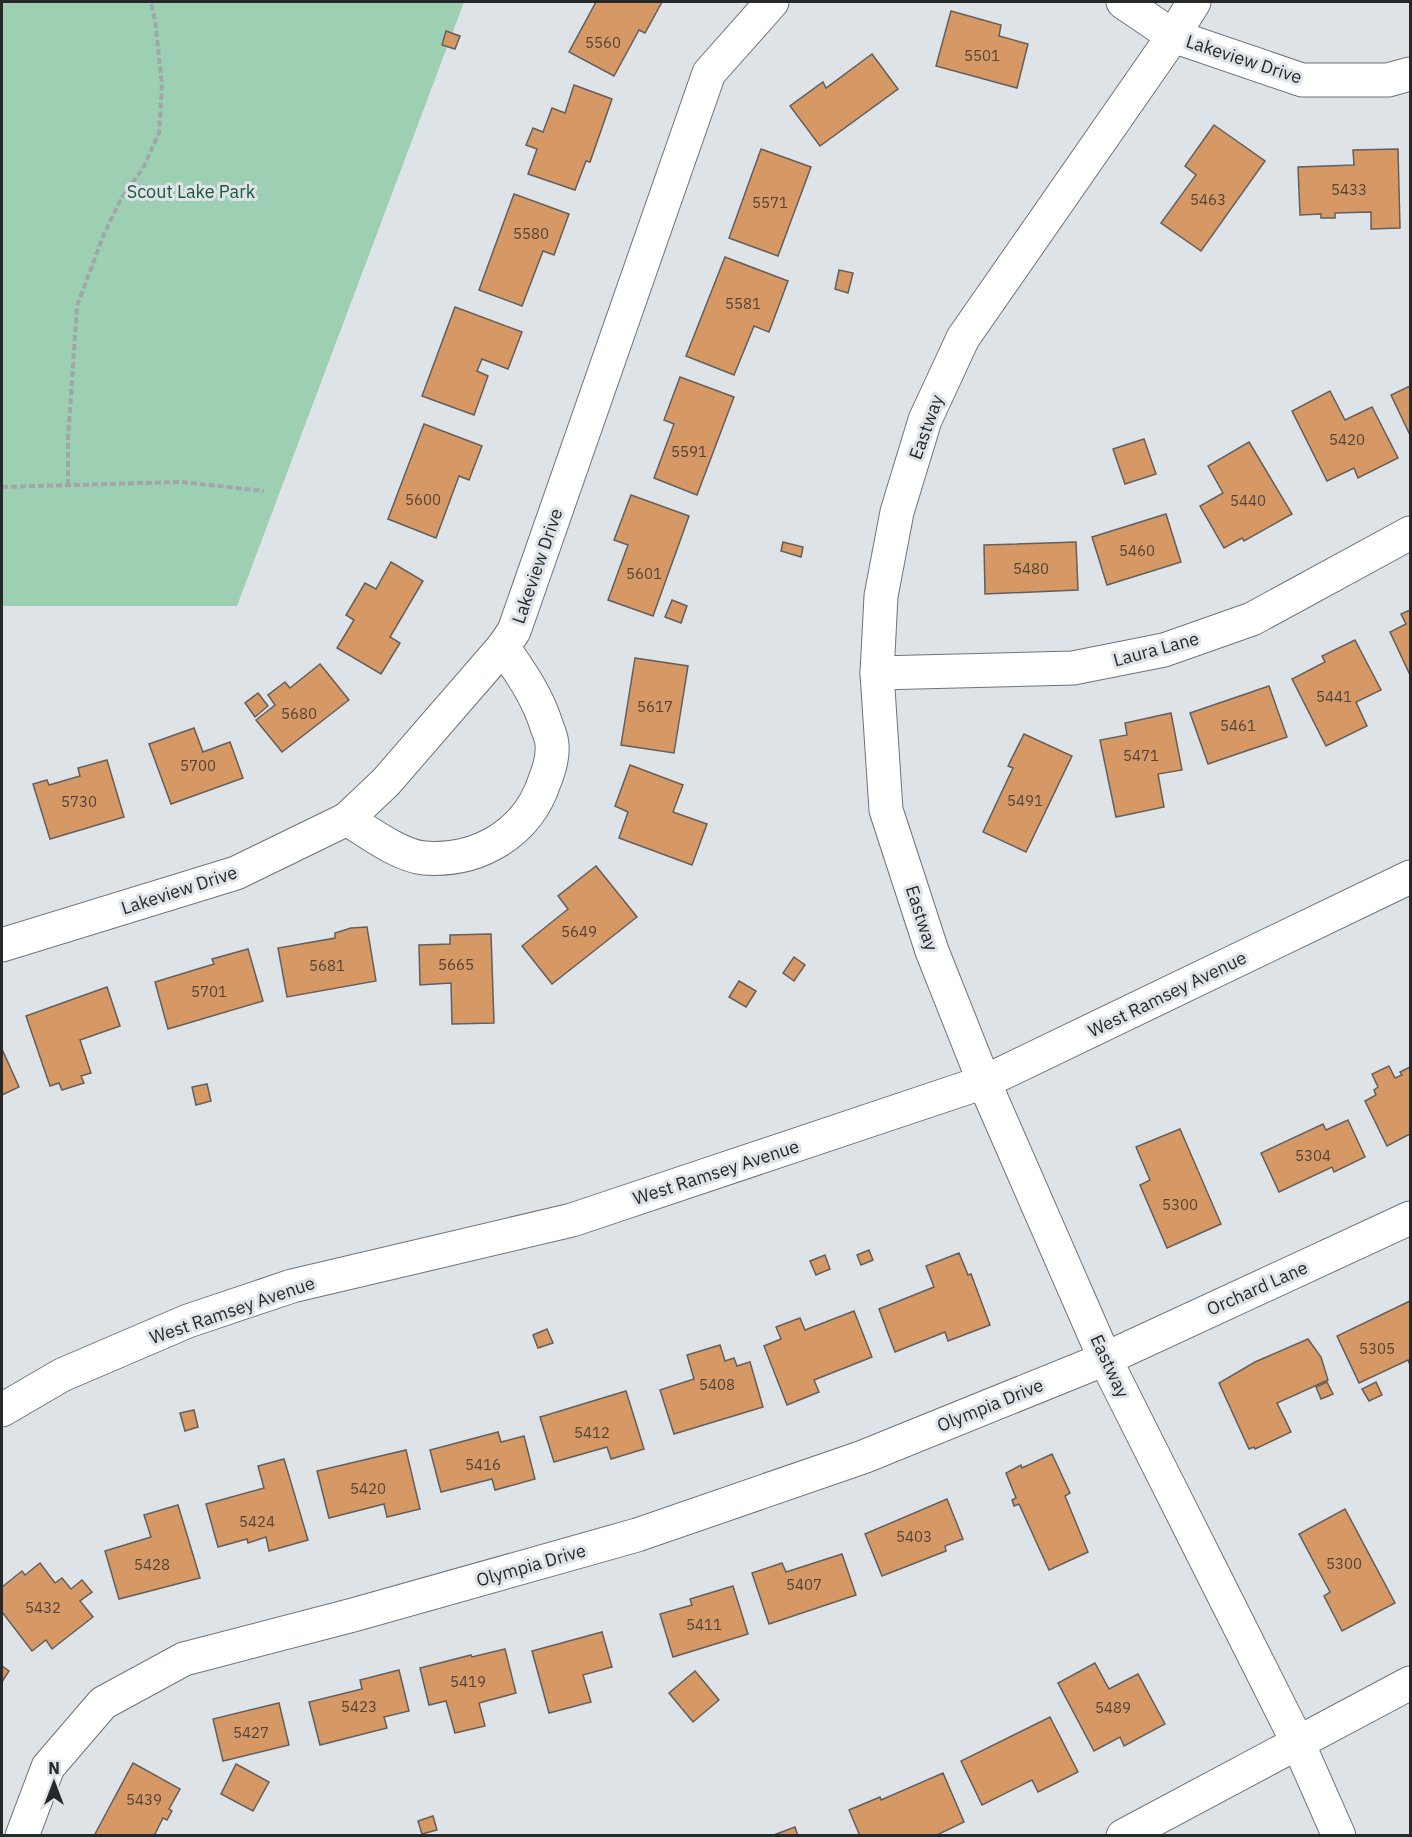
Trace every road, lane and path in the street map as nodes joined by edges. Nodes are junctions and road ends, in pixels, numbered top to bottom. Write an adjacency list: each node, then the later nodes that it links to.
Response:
1 (151, 2): 7 (path)
2 (772, 2): 11 (street, Lakeview Drive)
3 (1123, 2): 5 (street, Lakeview Drive)
4 (1194, 2): 5 (street, Eastway)
5 (1173, 36): 6 (street, Lakeview Drive); 12 (street, Eastway)
6 (1410, 74)
7 (68, 485): 8 (path); 9 (path)
8 (2, 487)
9 (264, 491)
10 (1410, 533): 12 (street, Laura Lane)
11 (503, 647): 13 (street, Lakeview Drive); 13 (street)
12 (877, 673): 16 (street, Eastway)
13 (347, 819): 15 (street, Lakeview Drive)
14 (1410, 877): 16 (street, West Ramsey Avenue)
15 (2, 945)
16 (984, 1082): 18 (street, Eastway); 19 (street, West Ramsey Avenue)
17 (1410, 1218): 18 (street, Orchard Lane)
18 (1105, 1359): 21 (street, Eastway); 22 (street, Olympia Drive)
19 (2, 1410)
20 (1410, 1683): 21 (street)
21 (1298, 1743): 23 (street); 24 (street, Eastway)
22 (22, 1836)
23 (1123, 1836)
24 (1339, 1836)

